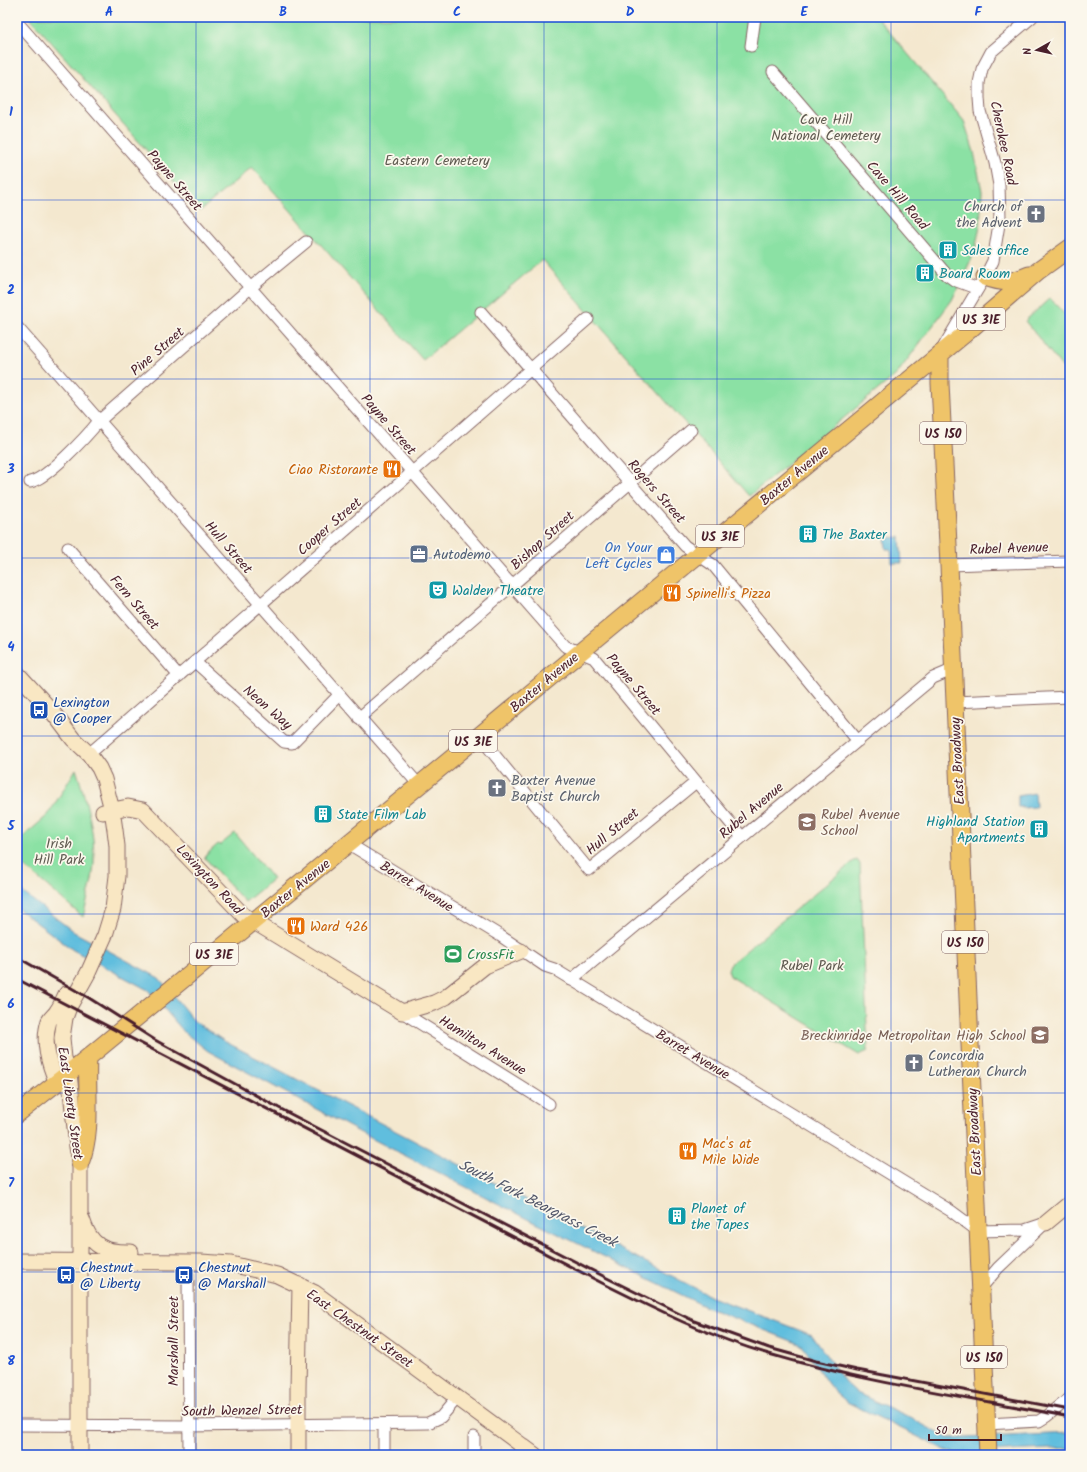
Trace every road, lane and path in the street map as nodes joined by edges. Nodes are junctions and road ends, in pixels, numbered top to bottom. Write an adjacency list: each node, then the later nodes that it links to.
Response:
1 (755, 17): 4 (street)
2 (1032, 17): 9 (street, Cherokee Road)
3 (17, 22): 10 (street, Payne Street)
4 (751, 46)
5 (773, 72): 9 (street, Cave Hill Road)
6 (306, 242): 10 (street, Pine Street)
7 (1070, 248): 8 (main road, Baxter Avenue / US 31E)
8 (1038, 271): 9 (main road); 14 (main road, Baxter Avenue / US 31E)
9 (982, 283): 14 (street, Cherokee Road)
10 (250, 288): 16 (street, Pine Street); 18 (street, Payne Street)
11 (481, 312): 15 (street, Rogers Street)
12 (588, 319): 15 (street, Cooper Street)
13 (17, 327): 16 (street, Hull Street)
14 (940, 354): 22 (main road, Baxter Avenue / US 31E); 24 (main road, East Broadway / US 150)
15 (531, 369): 18 (street, Cooper Street); 20 (street, Rogers Street)
16 (99, 421): 19 (street, Pine Street); 26 (street, Hull Street)
17 (690, 430): 20 (street, Bishop Street)
18 (412, 473): 25 (street, Payne Street); 26 (street, Cooper Street)
19 (30, 482)
20 (630, 483): 22 (street, Rogers Street); 25 (street, Bishop Street)
21 (68, 548): 31 (street, Fern Street)
22 (697, 554): 27 (main road, Baxter Avenue / US 31E); 38 (street, Rogers Street)
23 (1070, 561): 24 (street, Rubel Avenue)
24 (949, 565): 29 (main road, East Broadway / US 150)
25 (511, 587): 27 (street, Payne Street); 35 (street, Bishop Street)
26 (260, 606): 28 (street, Cooper Street); 32 (street, Hull Street)
27 (579, 652): 36 (main road, Baxter Avenue / US 31E); 40 (street, Payne Street)
28 (195, 662): 31 (street, Cooper Street); 32 (street, Neon Way)
29 (954, 669): 34 (main road, East Broadway / US 150); 38 (street, Rubel Avenue)
30 (17, 673): 37 (main road)
31 (179, 676): 39 (street, Cooper Street)
32 (339, 696): 35 (street, Hull Street)
33 (1070, 697): 34 (street)
34 (955, 702): 57 (main road, East Broadway / US 150)
35 (359, 718): 41 (street, Hull Street)
36 (479, 736): 40 (street, Hull Street); 41 (main road, Baxter Avenue / US 31E)
37 (73, 738): 39 (main road); 42 (main road, East Liberty Street)
38 (858, 741): 43 (street, Rubel Avenue)
39 (89, 754): 42 (main road)
40 (696, 782): 43 (street, Payne Street)
41 (419, 786): 44 (main road, Baxter Avenue / US 31E)
42 (107, 811): 45 (main road, Lexington Road); 50 (main road, East Liberty Street)
43 (742, 837): 47 (street, Rubel Avenue)
44 (349, 844): 45 (main road, Baxter Avenue / US 31E); 46 (street, Barret Avenue)
45 (253, 922): 48 (main road, Lexington Road); 49 (main road, Baxter Avenue / US 31E)
46 (521, 950): 47 (street, Barret Avenue); 48 (main road)
47 (571, 980): 57 (street, Barret Avenue)
48 (402, 1012): 51 (street, Hamilton Avenue)
49 (88, 1058): 50 (main road, Baxter Avenue / US 31E); 53 (main road)
50 (63, 1078): 52 (main road, Baxter Avenue / US 31E); 53 (main road, East Liberty Street)
51 (549, 1104)
52 (17, 1114)
53 (80, 1163): 55 (main road, East Liberty Street)
54 (1070, 1203): 56 (main road)
55 (80, 1210): 59 (main road, East Liberty Street); 60 (main road)
56 (1046, 1223): 57 (street); 63 (street)
57 (978, 1231): 63 (main road, East Broadway / US 150)
58 (17, 1261): 59 (main road, East Chestnut Street)
59 (79, 1261): 60 (main road, East Chestnut Street); 69 (main road, East Liberty Street)
60 (177, 1261): 62 (main road, East Chestnut Street)
61 (188, 1275): 70 (street, Marshall Street)
62 (300, 1285): 64 (main road, East Chestnut Street); 66 (main road)
63 (981, 1288): 71 (main road, East Broadway / US 150)
64 (457, 1398): 67 (street, South Wenzel Street); 78 (main road, East Chestnut Street)
65 (1070, 1398): 71 (street)
66 (298, 1424): 67 (street, South Wenzel Street); 70 (street, South Wenzel Street); 75 (main road)
67 (384, 1424): 76 (street)
68 (17, 1425): 69 (street, South Wenzel Street)
69 (80, 1425): 70 (street, South Wenzel Street); 73 (main road, East Liberty Street)
70 (188, 1426): 74 (street, Marshall Street)
71 (987, 1429): 79 (main road, East Broadway / US 150)
72 (474, 1437): 77 (street)
73 (80, 1455)
74 (189, 1455)
75 (298, 1455)
76 (384, 1455)
77 (474, 1455)
78 (535, 1455)
79 (988, 1455)

